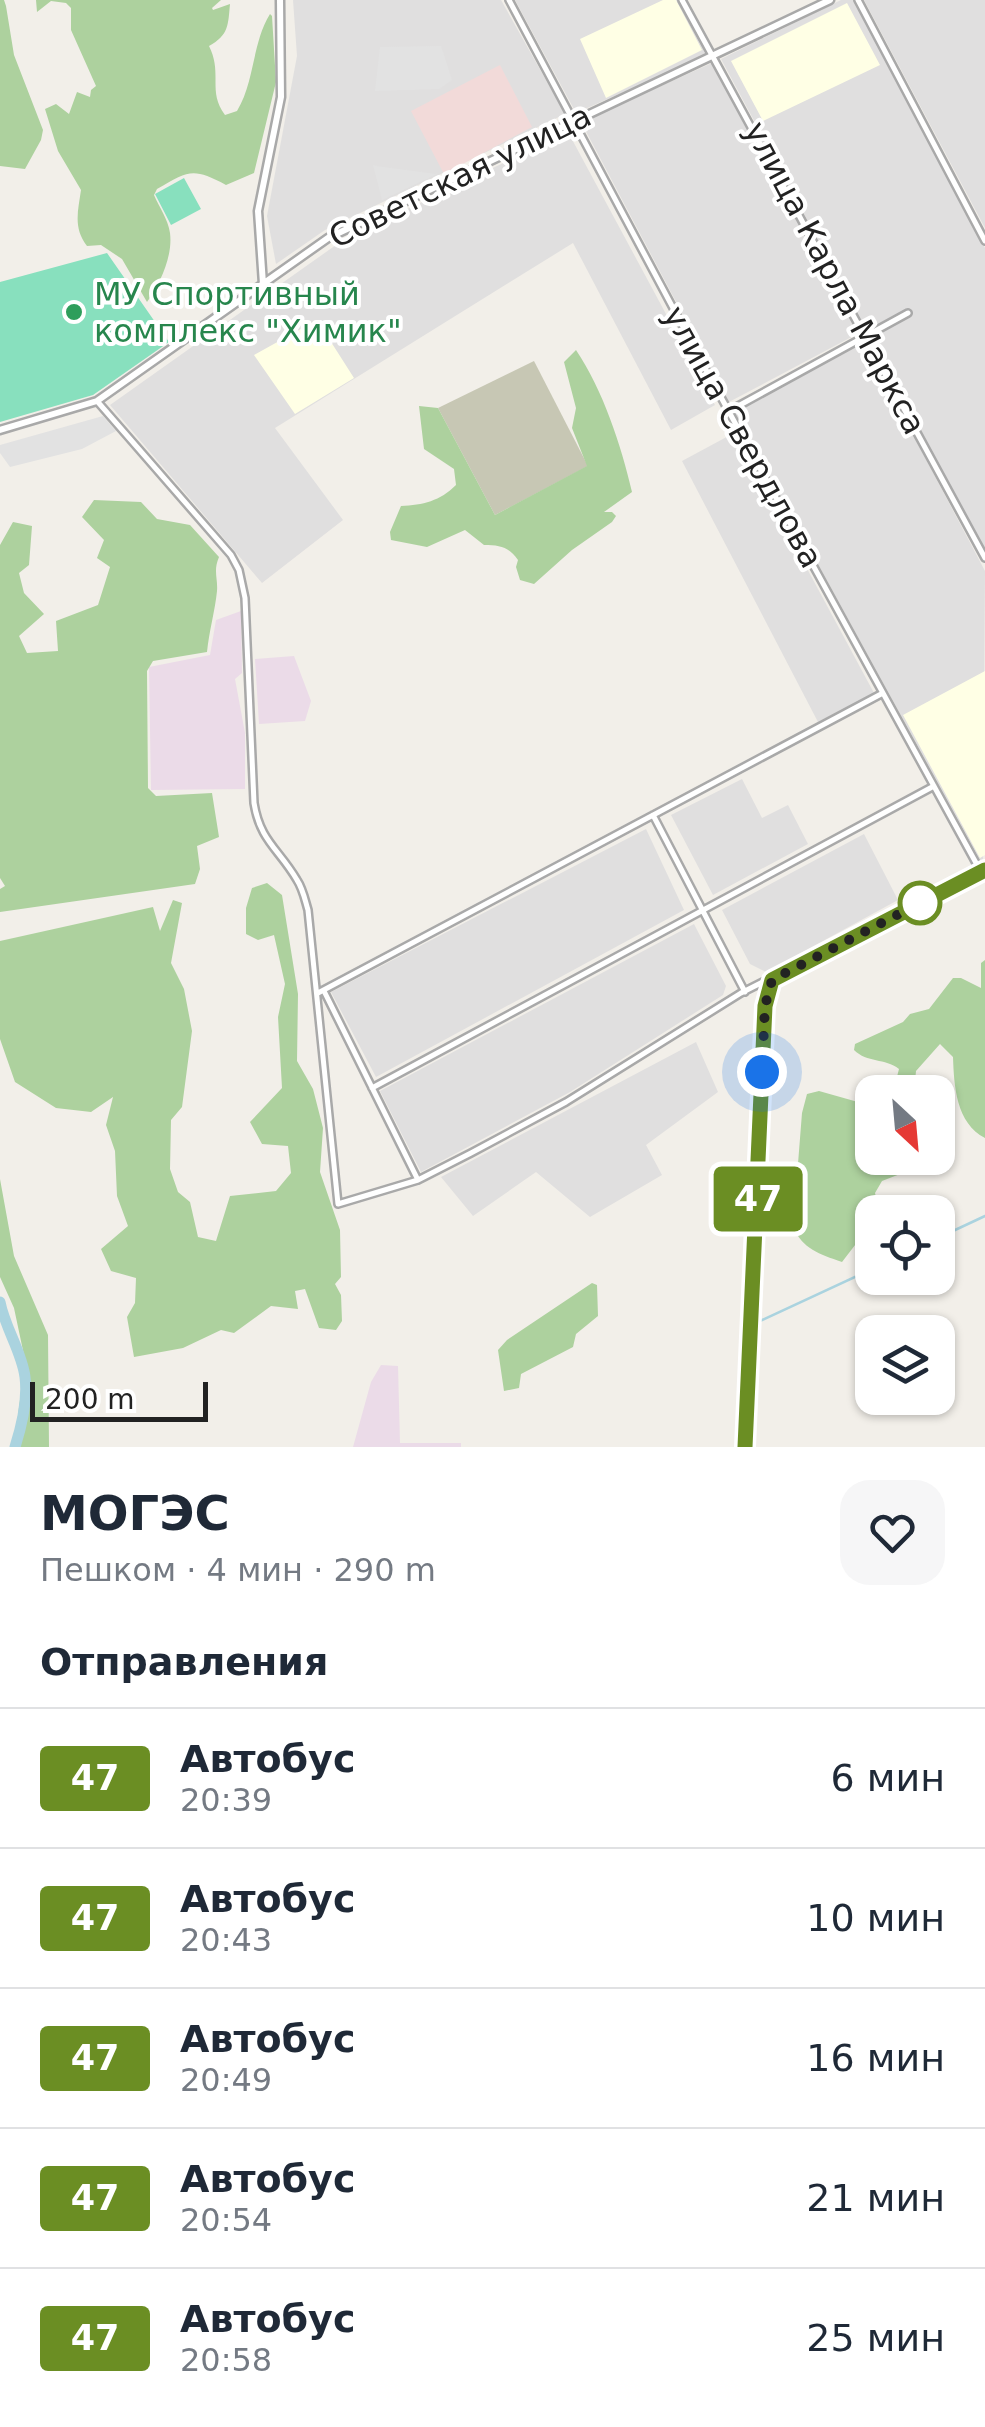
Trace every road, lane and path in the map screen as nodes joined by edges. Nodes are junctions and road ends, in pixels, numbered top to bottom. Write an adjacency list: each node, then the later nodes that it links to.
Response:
1 (280, 0): 9 (street)
2 (509, 0): 7 (street, улица Свердлова)
3 (682, 0): 6 (street, улица Карла Маркса)
4 (830, 0): 6 (street, Советская улица)
5 (858, 0): 8 (street)
6 (714, 57): 7 (street, Советская улица); 11 (street, улица Карла Маркса)
7 (574, 120): 9 (street, Советская улица); 13 (street, улица Свердлова)
8 (985, 240)
9 (263, 285): 12 (street, Советская улица)
10 (908, 313): 11 (street)
11 (866, 336): 13 (street); 15 (street, улица Карла Маркса)
12 (97, 401): 14 (street, Советская улица); 22 (street)
13 (728, 411): 16 (street, улица Свердлова)
14 (0, 430)
15 (985, 558)
16 (883, 692): 17 (street, улица Свердлова); 18 (street)
17 (934, 786): 19 (street, улица Свердлова); 20 (street)
18 (653, 815): 20 (street); 22 (street)
19 (983, 871): 21 (street)
20 (703, 910): 23 (street); 24 (street)
21 (772, 980): 23 (street); 26 (street)
22 (321, 992): 24 (street); 25 (street)
23 (745, 992): 25 (street)
24 (372, 1088): 25 (street)
25 (418, 1180)
26 (745, 1447)

